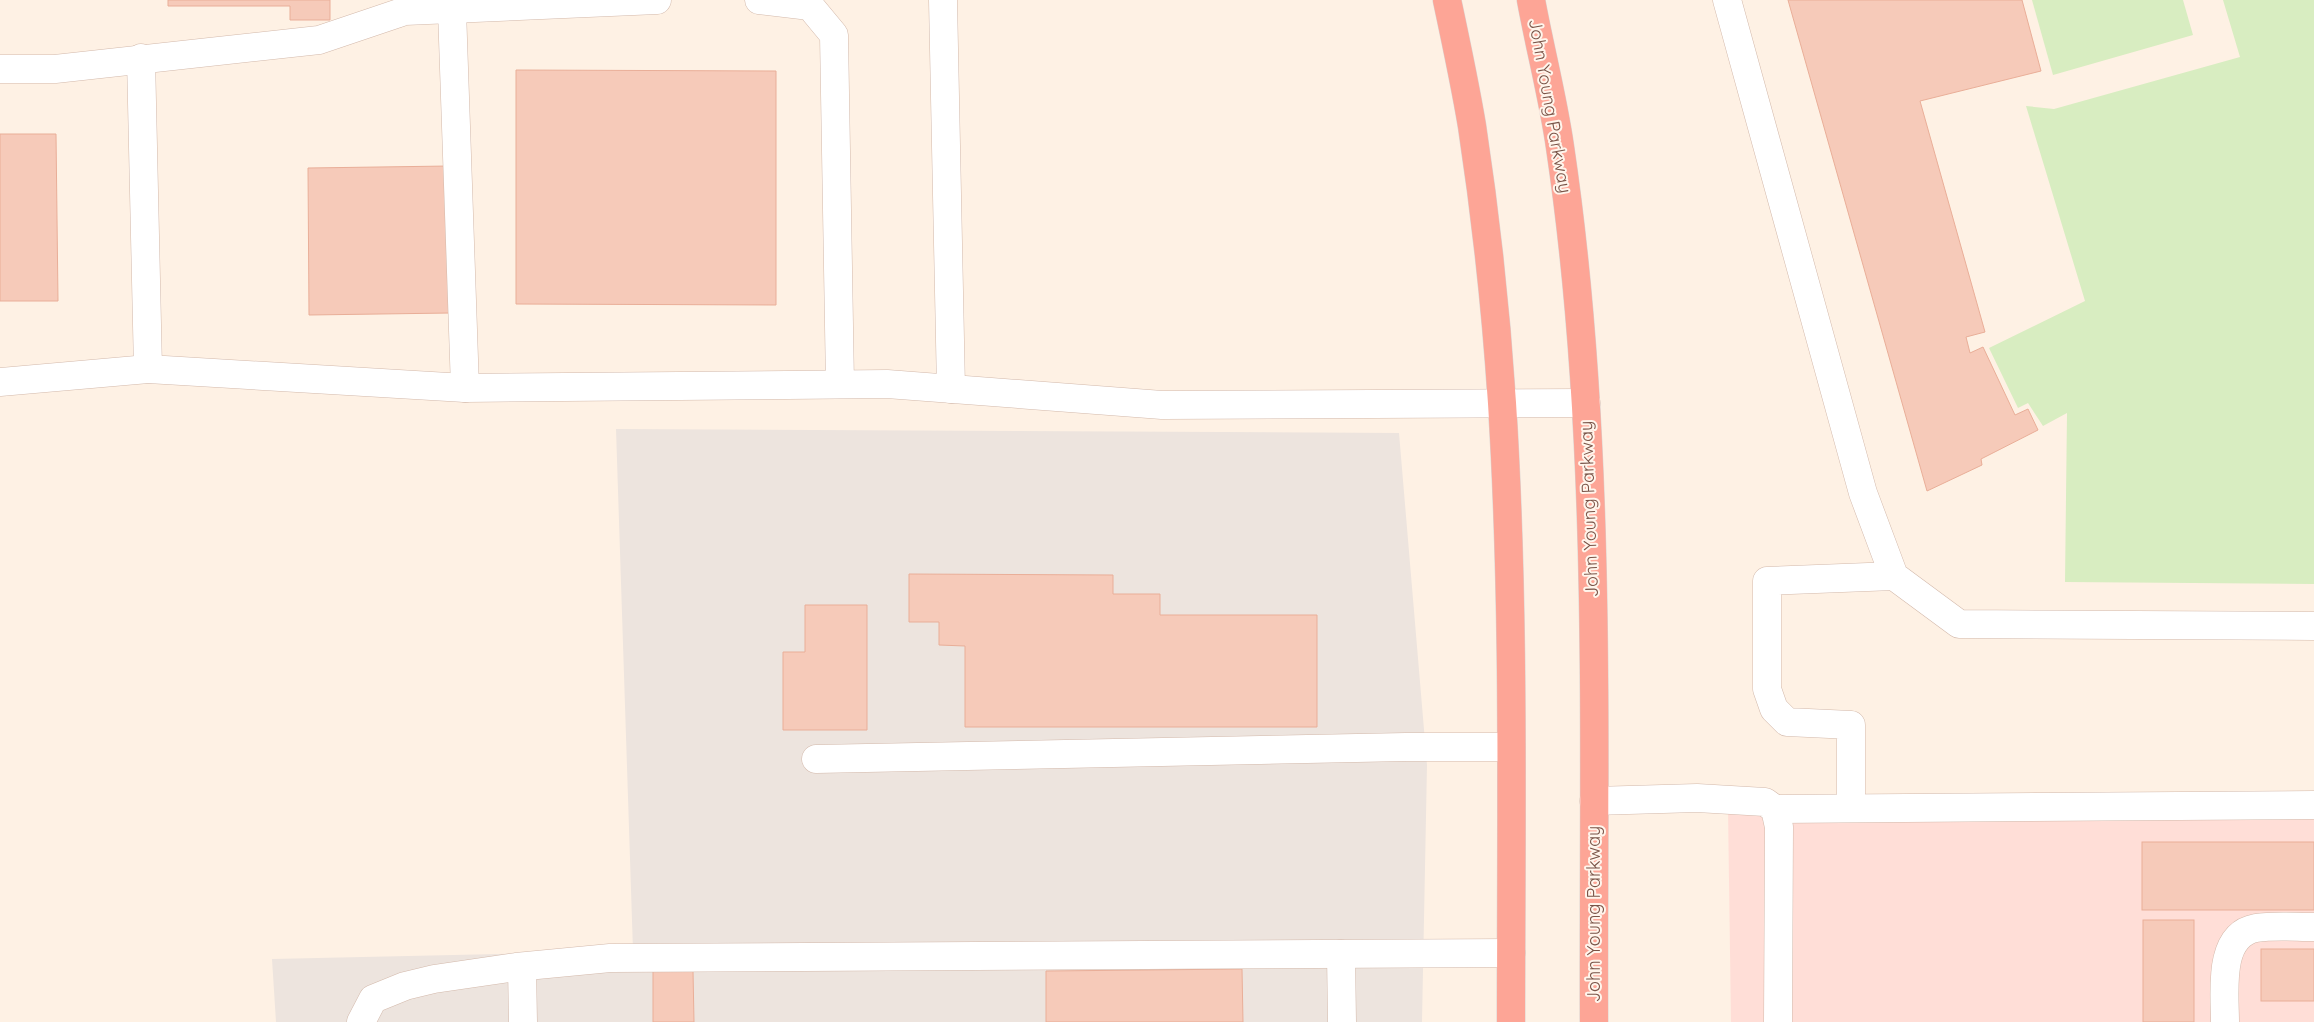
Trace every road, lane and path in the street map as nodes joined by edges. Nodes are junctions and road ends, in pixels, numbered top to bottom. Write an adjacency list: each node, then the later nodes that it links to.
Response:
1 (657, 0): 7 (street)
2 (759, 0): 12 (street)
3 (943, 0): 14 (street)
4 (1447, 0): 15 (highway)
5 (1531, 0): 16 (highway, John Young Parkway)
6 (1727, 0): 17 (street)
7 (452, 10): 8 (street); 13 (street)
8 (141, 58): 9 (street); 10 (street)
9 (0, 69)
10 (148, 369): 11 (street); 13 (street)
11 (0, 382)
12 (840, 384): 13 (street); 14 (street)
13 (465, 388)
14 (951, 389): 15 (street)
15 (1502, 403): 16 (street); 19 (highway)
16 (1586, 403): 21 (highway, John Young Parkway)
17 (1894, 576): 18 (street); 23 (street)
18 (2314, 626)
19 (1511, 747): 20 (street); 26 (highway)
20 (816, 758)
21 (1594, 801): 24 (street); 33 (highway, John Young Parkway)
22 (2314, 805): 23 (street)
23 (1851, 807): 24 (street)
24 (1775, 809): 34 (street)
25 (2314, 927): 35 (street)
26 (1511, 952): 27 (street); 32 (highway)
27 (1341, 954): 28 (street); 31 (street)
28 (522, 967): 29 (street); 30 (street)
29 (361, 1022)
30 (523, 1022)
31 (1342, 1022)
32 (1511, 1022)
33 (1594, 1022)
34 (1778, 1022)
35 (2225, 1022)

